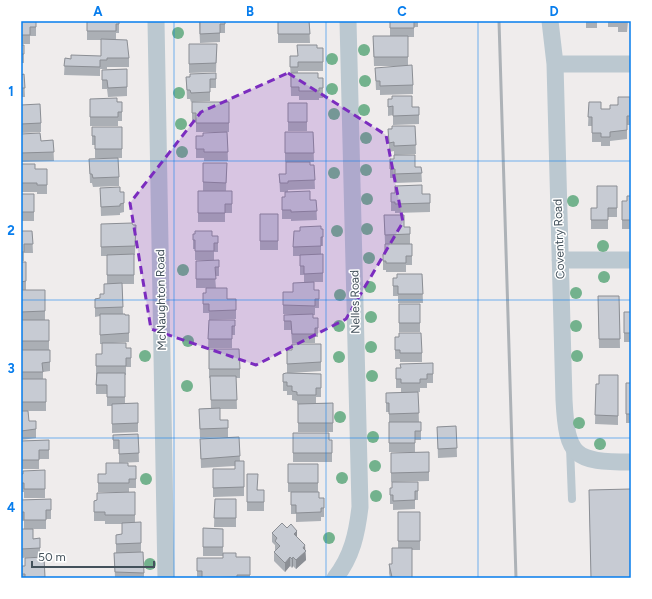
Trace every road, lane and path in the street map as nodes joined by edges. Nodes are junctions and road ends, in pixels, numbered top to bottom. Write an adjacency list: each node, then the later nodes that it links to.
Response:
1 (156, 21): 11 (street, McNaughton Road)
2 (348, 21): 12 (street, Nelles Road)
3 (550, 21): 4 (street, Coventry Road)
4 (555, 64): 5 (street); 6 (street, Coventry Road)
5 (631, 64)
6 (560, 260): 7 (street); 8 (street, Coventry Road)
7 (631, 260)
8 (574, 449): 9 (street); 10 (lane)
9 (631, 462)
10 (572, 500)
11 (166, 578)
12 (335, 578)

